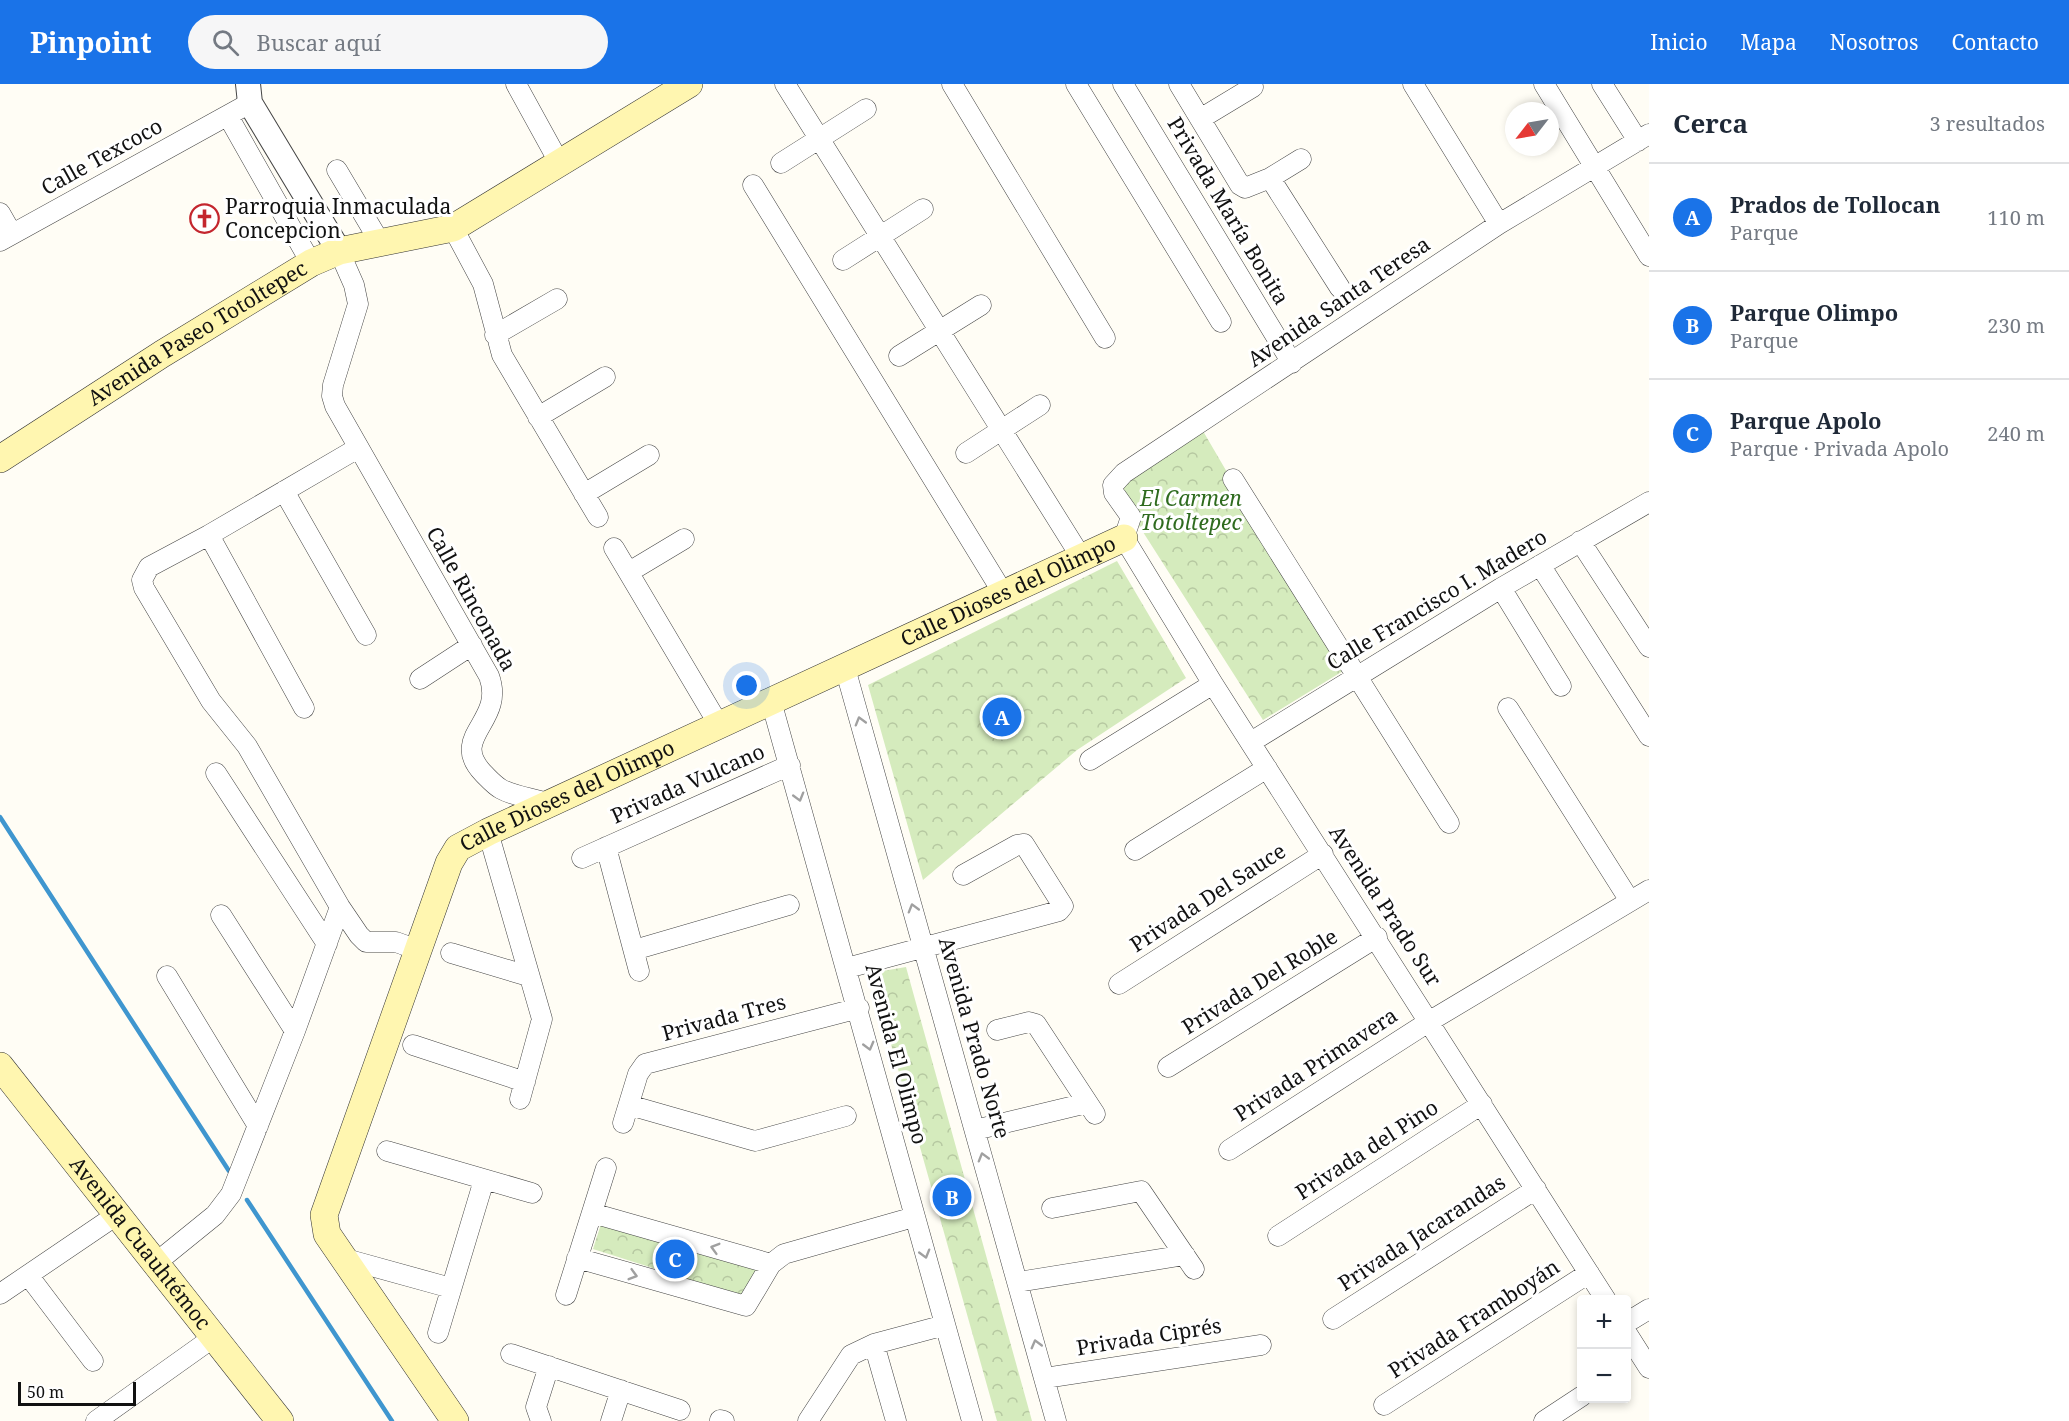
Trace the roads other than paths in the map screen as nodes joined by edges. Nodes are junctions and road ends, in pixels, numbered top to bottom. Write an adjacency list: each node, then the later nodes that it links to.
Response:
1 (516, 84): 20 (street)
2 (689, 84): 20 (main road, Avenida Paseo Totoltepec)
3 (785, 84): 16 (street)
4 (952, 84): 42 (street)
5 (1076, 84): 39 (street)
6 (1123, 84): 44 (street, Privada María Bonita)
7 (1179, 84): 15 (street)
8 (1413, 84): 27 (street)
9 (1544, 84): 21 (street)
10 (1602, 84): 17 (street)
11 (1253, 87): 15 (street)
12 (249, 93): 14 (street, Calle Texcoco); 32 (street)
13 (866, 109): 16 (street)
14 (228, 116): 30 (street, Calle Texcoco); 35 (street)
15 (1200, 119): 23 (street)
16 (818, 138): 19 (street); 29 (street)
17 (1643, 138): 21 (street, Avenida Santa Teresa)
18 (1301, 159): 23 (street)
19 (781, 163)
20 (560, 164): 28 (main road, Avenida Paseo Totoltepec)
21 (1595, 167): 27 (street, Avenida Santa Teresa); 33 (street)
22 (337, 170): 31 (street)
23 (1270, 178): 36 (street)
24 (753, 185): 67 (street)
25 (923, 209): 29 (street)
26 (0, 213): 30 (street)
27 (1499, 224): 44 (street, Avenida Santa Teresa)
28 (453, 228): 31 (main road, Avenida Paseo Totoltepec); 41 (street)
29 (879, 236): 34 (street); 40 (street)
30 (6, 238)
31 (381, 244): 32 (main road, Avenida Paseo Totoltepec)
32 (339, 251): 35 (main road, Avenida Paseo Totoltepec); 49 (street, Calle Rinconada)
33 (1649, 256)
34 (843, 260)
35 (311, 263): 52 (main road, Avenida Paseo Totoltepec)
36 (1340, 288)
37 (557, 299): 41 (street)
38 (981, 305): 40 (street)
39 (1221, 322)
40 (939, 331): 43 (street); 48 (street)
41 (495, 334): 47 (street)
42 (1105, 338)
43 (899, 356)
44 (1292, 363): 59 (street, Avenida Santa Teresa)
45 (605, 377): 47 (street)
46 (1040, 405): 48 (street)
47 (538, 417): 55 (street)
48 (1000, 430): 50 (street); 63 (street)
49 (358, 448): 54 (street); 69 (street, Calle Rinconada)
50 (966, 453)
51 (649, 456): 55 (street)
52 (0, 459)
53 (1233, 478): 72 (street)
54 (284, 491): 58 (street); 68 (street)
55 (584, 494): 57 (street)
56 (1649, 502): 61 (street, Calle Francisco I. Madero)
57 (598, 517)
58 (211, 538): 77 (street); 97 (street)
59 (1124, 538): 63 (main road, Calle Dioses del Olimpo); 74 (street, Avenida Prado Sur)
60 (684, 539): 65 (street)
61 (1580, 541): 64 (street, Calle Francisco I. Madero); 70 (street)
62 (614, 548): 65 (street)
63 (1081, 557): 67 (main road, Calle Dioses del Olimpo)
64 (1540, 565): 66 (street, Calle Francisco I. Madero); 80 (street)
65 (629, 572): 79 (street)
66 (1501, 588): 72 (street, Calle Francisco I. Madero); 75 (street)
67 (1003, 593): 71 (main road, Calle Dioses del Olimpo)
68 (366, 635)
69 (472, 645): 73 (street); 86 (street, Calle Rinconada)
70 (1649, 647)
71 (845, 668): 76 (main road, Calle Dioses del Olimpo); 101 (street, Avenida Prado Norte, one-way to 71)
72 (1357, 676): 81 (street, Calle Francisco I. Madero); 87 (street)
73 (420, 679)
74 (1214, 684): 81 (street, Avenida Prado Sur); 82 (street)
75 (1561, 686)
76 (771, 701): 79 (main road, Calle Dioses del Olimpo); 83 (street, Avenida El Olimpo)
77 (304, 708)
78 (1509, 708): 95 (street)
79 (719, 726): 86 (main road, Calle Dioses del Olimpo)
80 (1649, 736)
81 (1251, 742): 84 (street, Avenida Prado Sur)
82 (1090, 760)
83 (790, 765): 89 (street, Privada Vulcano); 105 (street, Avenida El Olimpo, one-way to 105)
84 (1267, 768): 90 (street); 91 (street, Avenida Prado Sur)
85 (216, 773): 100 (street)
86 (550, 804): 88 (main road, Calle Dioses del Olimpo)
87 (1449, 823)
88 (488, 832): 102 (main road, Calle Dioses del Olimpo); 108 (street)
89 (606, 847): 92 (street, Privada Vulcano); 103 (street, Privada Vulcano)
90 (1135, 850)
91 (1323, 854): 99 (street, Avenida Prado Sur); 109 (street, Privada Del Sauce)
92 (582, 858)
93 (963, 875): 101 (street)
94 (1649, 890): 95 (street, Privada Primavera)
95 (1630, 901): 111 (street, Privada Primavera)
96 (789, 905): 103 (street)
97 (340, 908): 100 (street); 102 (street)
98 (221, 915): 113 (street)
99 (1377, 938): 111 (street, Avenida Prado Sur); 116 (street, Privada Del Roble)
100 (327, 944): 113 (street)
101 (924, 947): 105 (street); 120 (street, Avenida Prado Norte)
102 (418, 950): 133 (main road, Calle Dioses del Olimpo)
103 (634, 950): 106 (street, Privada Vulcano)
104 (451, 953): 108 (street)
105 (847, 968): 110 (street, Avenida El Olimpo)
106 (639, 971)
107 (167, 976): 119 (street)
108 (528, 976): 114 (street)
109 (1119, 984)
110 (859, 1008): 118 (street, Privada Tres); 130 (street, Avenida El Olimpo, one-way to 130)
111 (1430, 1021): 117 (street, Avenida Prado Sur); 121 (street, Privada Primavera)
112 (997, 1030): 120 (street)
113 (295, 1032): 119 (street)
114 (413, 1045)
115 (0, 1066): 129 (main road, Avenida Cuauhtémoc)
116 (1168, 1067)
117 (1482, 1104): 125 (street, Avenida Prado Sur); 131 (street, Privada del Pino)
118 (846, 1116)
119 (258, 1126): 134 (street)
120 (975, 1130): 138 (street, Avenida Prado Norte, one-way to 120)
121 (1229, 1150)
122 (387, 1151): 124 (street)
123 (606, 1168): 128 (street)
124 (484, 1180): 126 (street); 139 (street)
125 (1536, 1189): 136 (street, Avenida Prado Sur); 144 (street, Privada Jacarandas)
126 (532, 1192)
127 (1052, 1208): 138 (street)
128 (592, 1213): 132 (street); 135 (street, one-way to 128)
129 (117, 1214): 134 (main road, Avenida Cuauhtémoc); 137 (street)
130 (914, 1217): 135 (street); 146 (street, Avenida El Olimpo, one-way to 146)
131 (1278, 1236)
132 (577, 1258): 135 (street, one-way to 135); 141 (street)
133 (346, 1259): 139 (street); 163 (main road, Calle Dioses del Olimpo)
134 (157, 1263): 148 (main road, Avenida Cuauhtémoc)
135 (771, 1264)
136 (1589, 1273): 142 (street, Avenida Prado Sur); 159 (street, Privada Framboyán)
137 (28, 1275): 140 (street); 153 (street)
138 (1018, 1282): 156 (street, Avenida Prado Norte, one-way to 138)
139 (451, 1288): 147 (street)
140 (0, 1294)
141 (566, 1295)
142 (1603, 1295)
143 (1649, 1309): 145 (street)
144 (1333, 1319)
145 (1631, 1320)
146 (945, 1325): 149 (street); 168 (street, Avenida El Olimpo)
147 (438, 1333)
148 (214, 1337): 161 (street); 162 (main road, Avenida Cuauhtémoc)
149 (874, 1344): 166 (street); 167 (street)
150 (1631, 1344): 154 (street)
151 (1261, 1345): 156 (street, Privada Ciprés)
152 (511, 1354): 155 (street)
153 (93, 1361)
154 (1639, 1364)
155 (549, 1366): 157 (street); 164 (street)
156 (1045, 1378): 169 (street, Avenida Prado Norte)
157 (621, 1390): 160 (street); 165 (street)
158 (1577, 1399): 170 (street)
159 (1384, 1405)
160 (680, 1410)
161 (96, 1421)
162 (280, 1421)
163 (455, 1421)
164 (541, 1421)
165 (611, 1421)
166 (808, 1421)
167 (896, 1421)
168 (972, 1421)
169 (1056, 1421)
170 (1544, 1421)

